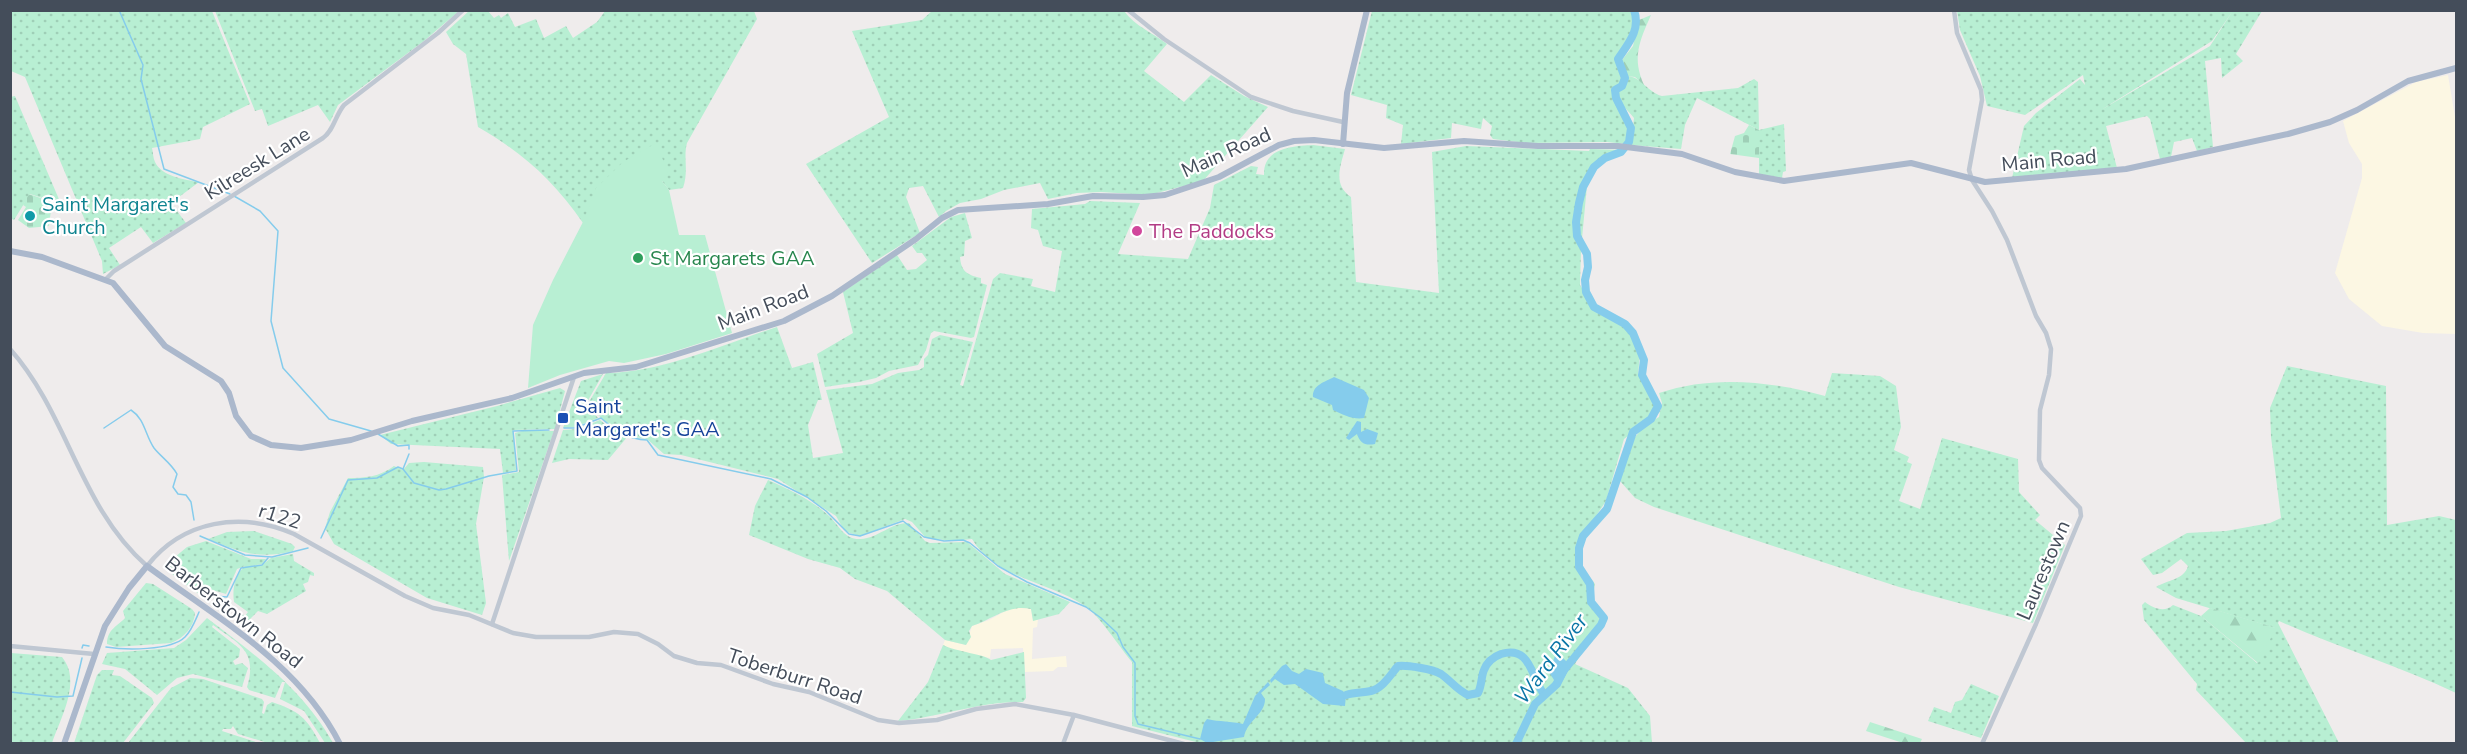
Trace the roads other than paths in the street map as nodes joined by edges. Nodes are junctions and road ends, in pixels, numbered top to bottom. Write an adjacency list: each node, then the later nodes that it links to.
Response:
1 (463, 10): 10 (street, Kilreesk Lane)
2 (1128, 10): 6 (street)
3 (1367, 10): 6 (main road)
4 (1954, 10): 8 (street)
5 (2457, 68): 8 (main road, Main Road)
6 (1343, 122): 7 (main road)
7 (1343, 144): 8 (main road, Main Road); 12 (main road, Main Road)
8 (1972, 180): 23 (street, Laurestown)
9 (10, 251): 10 (main road, Main Road)
10 (106, 279): 12 (main road, Main Road)
11 (10, 349): 13 (street)
12 (574, 377): 15 (street)
13 (147, 566): 14 (street, r122); 17 (main road); 20 (main road, Barberstown Road)
14 (405, 596): 15 (street, Toberburr Road)
15 (492, 624): 18 (street, Toberburr Road)
16 (10, 646): 17 (street)
17 (94, 654): 19 (main road)
18 (1074, 715): 21 (street); 22 (street, Toberburr Road)
19 (64, 744)
20 (340, 744)
21 (1063, 744)
22 (1184, 744)
23 (1982, 744)

